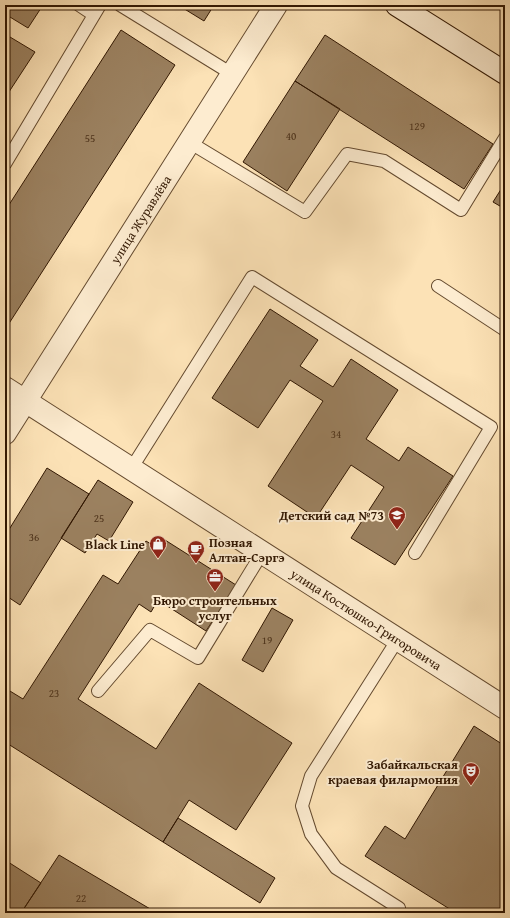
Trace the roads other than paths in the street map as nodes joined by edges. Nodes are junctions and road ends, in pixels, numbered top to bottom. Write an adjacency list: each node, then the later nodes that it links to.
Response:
1 (79, 5): 5 (lane)
2 (120, 5): 7 (lane)
3 (276, 5): 7 (street, улица Журавлёва)
4 (397, 5): 6 (street)
5 (97, 10): 10 (lane)
6 (505, 73)
7 (232, 74): 9 (street, улица Журавлёва)
8 (505, 138): 9 (lane)
9 (189, 142): 14 (street, улица Журавлёва)
10 (5, 164)
11 (438, 286): 12 (lane)
12 (505, 330)
13 (5, 388): 14 (street, улица Костюшко-Григоровича)
14 (25, 400): 15 (street, улица Журавлёва); 16 (street, улица Костюшко-Григоровича)
15 (5, 433)
16 (131, 469): 17 (street, улица Костюшко-Григоровича); 18 (lane)
17 (262, 553): 19 (street, улица Костюшко-Григоровича); 20 (lane)
18 (415, 554)
19 (398, 639): 21 (street, улица Костюшко-Григоровича); 22 (lane)
20 (98, 691)
21 (505, 708)
22 (396, 913)

